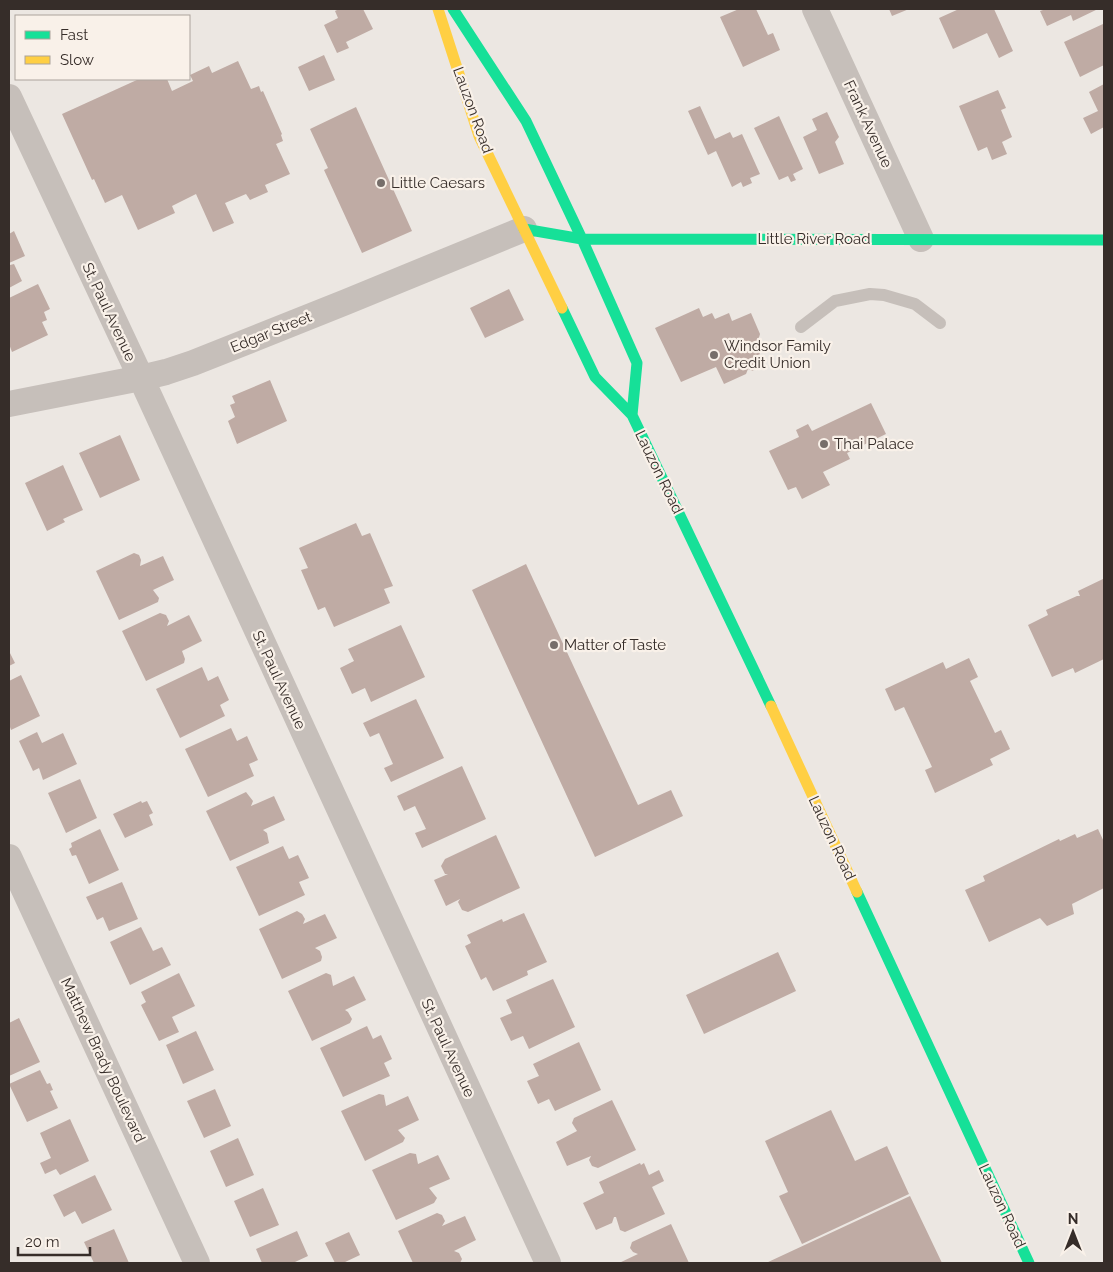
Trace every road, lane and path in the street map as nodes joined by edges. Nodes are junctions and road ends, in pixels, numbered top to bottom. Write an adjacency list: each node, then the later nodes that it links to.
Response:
1 (438, 9): 5 (main road, Lauzon Road)
2 (453, 9): 6 (main road, Lauzon Road)
3 (815, 9): 7 (street, Frank Avenue)
4 (9, 97): 11 (street, St. Paul Avenue)
5 (524, 229): 6 (main road, Little River Road); 11 (street, Edgar Street); 13 (main road, Lauzon Road)
6 (582, 239): 7 (main road, Little River Road); 13 (main road, Lauzon Road)
7 (921, 239): 8 (main road, Little River Road)
8 (1104, 240)
9 (940, 323): 10 (lane)
10 (801, 327)
11 (140, 378): 12 (street, Edgar Street); 16 (street, St. Paul Avenue)
12 (9, 404)
13 (632, 415): 17 (main road, Lauzon Road)
14 (9, 857): 15 (street, Matthew Brady Boulevard)
15 (197, 1263)
16 (548, 1263)
17 (1028, 1263)

